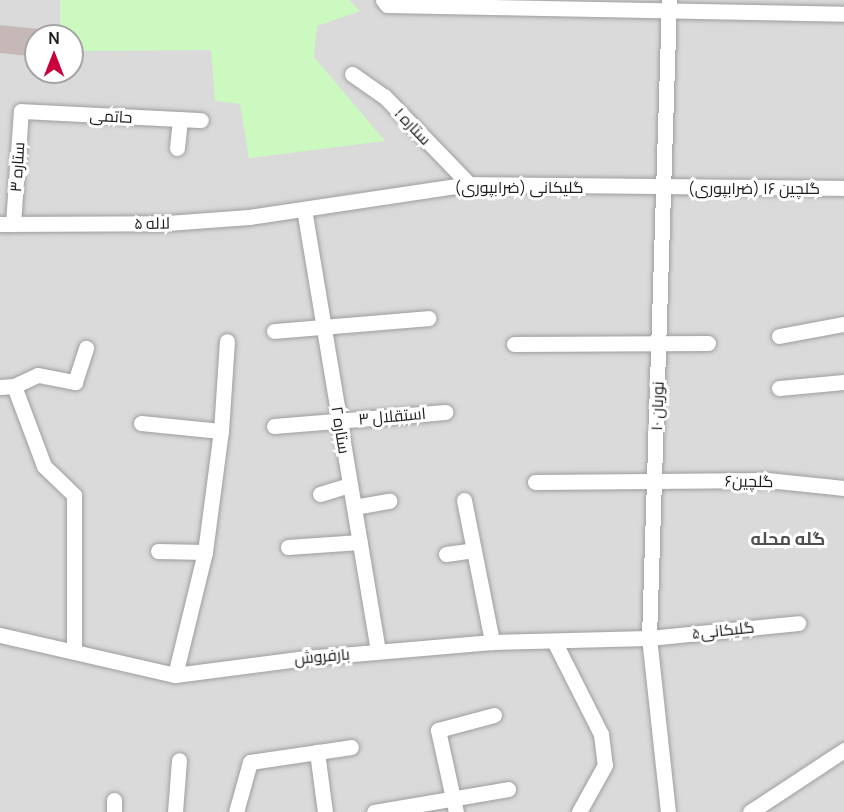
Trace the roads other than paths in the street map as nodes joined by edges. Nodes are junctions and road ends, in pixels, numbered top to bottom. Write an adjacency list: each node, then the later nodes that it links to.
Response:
1 (383, 0): 2 (street)
2 (669, 6): 3 (street); 10 (street, نوریان ۱۰)
3 (844, 14)
4 (352, 74): 9 (street, ستاره ۱)
5 (21, 111): 6 (street, حاتمی); 13 (street, ستاره ۳)
6 (180, 119): 7 (street, حاتمی); 8 (street)
7 (201, 120)
8 (177, 148)
9 (469, 184): 10 (street, گلیکانی (ضرابپوری)); 12 (street, گلیکانی (ضرابپوری))
10 (663, 188): 11 (street, گلچین ۱۶ (ضرابپوری)); 20 (street, نوریان ۱۰)
11 (844, 188)
12 (304, 209): 13 (street, لاله ۵); 16 (street, ستاره ۲)
13 (6, 224)
14 (428, 318): 16 (street)
15 (844, 324): 18 (street)
16 (324, 326): 17 (street); 28 (street, ستاره ۲)
17 (274, 331)
18 (779, 336)
19 (227, 341): 31 (street)
20 (658, 343): 21 (street); 22 (street); 33 (street, نوریان ۱۰)
21 (708, 343)
22 (514, 344)
23 (86, 348): 25 (street)
24 (844, 382): 26 (street)
25 (7, 387): 51 (street)
26 (779, 388)
27 (445, 412): 28 (street, استقلال ۳)
28 (339, 421): 30 (street, استقلال ۳); 34 (street, ستاره ۲)
29 (141, 423): 31 (street)
30 (274, 426)
31 (221, 431): 44 (street)
32 (535, 482): 33 (street, گلچین۶)
33 (654, 482): 35 (street, گلچین۶); 48 (street, نوریان ۱۰)
34 (350, 485): 36 (street); 39 (street, ستاره ۲)
35 (844, 488)
36 (320, 494)
37 (464, 500): 42 (street)
38 (389, 501): 39 (street)
39 (354, 507): 40 (street, ستاره ۲)
40 (360, 542): 41 (street); 52 (street, ستاره ۲)
41 (288, 548)
42 (474, 550): 45 (street); 49 (street)
43 (158, 551): 44 (street)
44 (205, 552): 53 (street)
45 (446, 554)
46 (798, 623): 48 (street, گلیکانی۵)
47 (0, 635): 51 (street, بارفروش)
48 (649, 638): 50 (street, بارفروش); 66 (street, نوریان ۱۰)
49 (492, 642): 50 (street, بارفروش); 52 (street, بارفروش)
50 (555, 643): 65 (street)
51 (74, 650): 53 (street, بارفروش)
52 (378, 651): 53 (street, بارفروش)
53 (175, 675)
54 (494, 715): 60 (street)
55 (351, 747): 57 (street)
56 (844, 750): 67 (street)
57 (317, 752): 62 (street); 63 (street)
58 (179, 760): 61 (street)
59 (508, 789): 60 (street)
60 (455, 805): 64 (street)
61 (175, 812)
62 (236, 812)
63 (325, 812)
64 (374, 812)
65 (579, 812)
66 (668, 812)
67 (750, 812)

